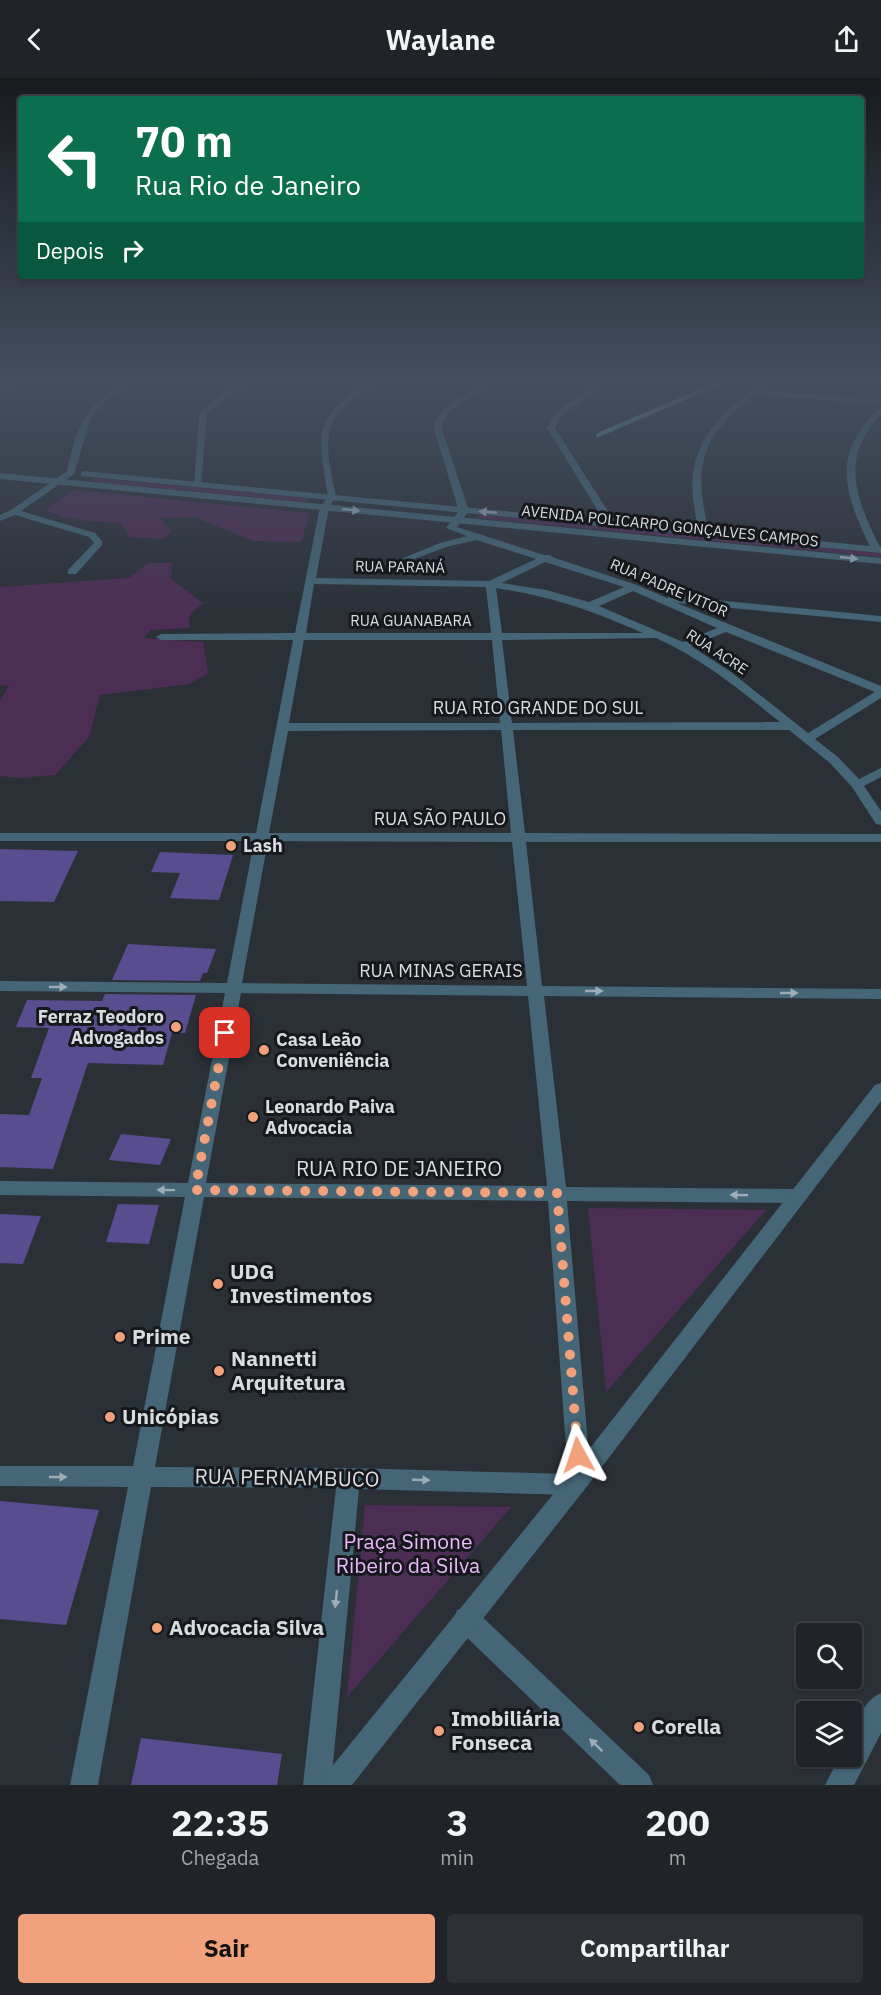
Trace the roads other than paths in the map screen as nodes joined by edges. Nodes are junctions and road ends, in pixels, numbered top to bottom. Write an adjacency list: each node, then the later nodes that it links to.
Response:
1 (73, 462): 9 (street)
2 (199, 462): 12 (street)
3 (325, 462): 13 (street)
4 (448, 462): 14 (street)
5 (572, 462): 18 (street)
6 (698, 462): 19 (street)
7 (851, 462): 21 (street)
8 (0, 466): 9 (street)
9 (71, 472): 11 (street); 12 (street)
10 (0, 476): 11 (street)
11 (58, 482): 13 (street); 15 (street)
12 (197, 484): 13 (street)
13 (328, 502): 14 (street, AVENIDA POLICARPO GONÇALVES CAMPOS); 17 (street, AVENIDA POLICARPO GONÇALVES CAMPOS, one-way to 17); 26 (street)
14 (464, 511): 17 (street); 18 (street, AVENIDA POLICARPO GONÇALVES CAMPOS, one-way to 14)
15 (14, 512): 16 (street); 25 (street)
16 (0, 519)
17 (456, 520): 20 (street, RUA PADRE VITOR); 24 (street, AVENIDA POLICARPO GONÇALVES CAMPOS, one-way to 24)
18 (612, 524): 19 (street, AVENIDA POLICARPO GONÇALVES CAMPOS)
19 (704, 533): 21 (street, AVENIDA POLICARPO GONÇALVES CAMPOS)
20 (476, 537): 22 (street, RUA PADRE VITOR); 23 (street)
21 (878, 550)
22 (547, 557): 27 (street); 28 (street, RUA PADRE VITOR)
23 (406, 559)
24 (881, 561)
25 (72, 572)
26 (309, 581): 27 (street, RUA PARANÁ); 33 (street)
27 (491, 584): 30 (street, RUA ACRE); 34 (street)
28 (633, 586): 29 (street, RUA PADRE VITOR); 30 (street)
29 (659, 598): 31 (street); 32 (street, RUA PADRE VITOR)
30 (590, 606): 35 (street, RUA ACRE)
31 (881, 619)
32 (726, 628): 37 (street); 38 (street, RUA PADRE VITOR)
33 (299, 636): 34 (street, RUA GUANABARA); 36 (street, RUA GUANABARA); 40 (street)
34 (497, 636): 35 (street, RUA GUANABARA); 41 (street)
35 (661, 636): 37 (street, RUA ACRE)
36 (161, 637)
37 (683, 646): 39 (street, RUA ACRE)
38 (881, 692): 42 (street)
39 (794, 726): 41 (street, RUA RIO GRANDE DO SUL); 42 (street, RUA ACRE)
40 (282, 727): 41 (street, RUA RIO GRANDE DO SUL); 47 (street)
41 (507, 727): 48 (street)
42 (808, 738): 44 (street, RUA ACRE)
43 (881, 772): 44 (street)
44 (858, 785): 45 (street, RUA ACRE)
45 (879, 814)
46 (0, 837): 47 (street, RUA SÃO PAULO)
47 (261, 837): 48 (street, RUA SÃO PAULO); 51 (street)
48 (519, 837): 49 (street, RUA SÃO PAULO); 52 (street)
49 (881, 838)
50 (0, 986): 51 (street, RUA MINAS GERAIS, one-way to 51)
51 (233, 988): 52 (street, RUA MINAS GERAIS); 56 (street)
52 (535, 991): 53 (street, RUA MINAS GERAIS, one-way to 53); 57 (street)
53 (881, 994)
54 (881, 1089): 58 (street)
55 (0, 1188): 56 (street, RUA RIO DE JANEIRO, one-way to 55)
56 (195, 1190): 57 (street, RUA RIO DE JANEIRO); 60 (street)
57 (557, 1193): 58 (street, RUA RIO DE JANEIRO, one-way to 57); 62 (street)
58 (798, 1196): 62 (street)
59 (0, 1476): 60 (street, RUA PERNAMBUCO, one-way to 60)
60 (141, 1477): 61 (street, RUA PERNAMBUCO); 65 (street)
61 (349, 1478): 62 (street, RUA PERNAMBUCO, one-way to 62); 66 (street, one-way to 66)
62 (577, 1482): 63 (street)
63 (466, 1619): 67 (street); 68 (street, one-way to 63)
64 (881, 1706): 69 (street)
65 (84, 1785)
66 (316, 1785)
67 (335, 1785)
68 (639, 1785)
69 (839, 1785)

